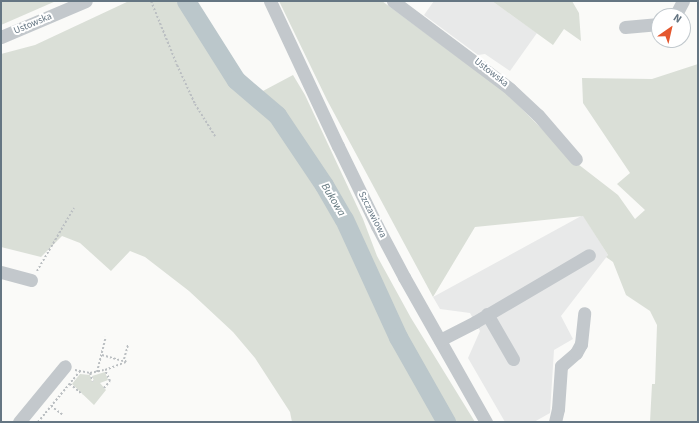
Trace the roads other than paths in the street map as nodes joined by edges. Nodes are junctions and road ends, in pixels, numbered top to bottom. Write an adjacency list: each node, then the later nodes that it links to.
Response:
1 (86, 1): 6 (street, Ustowska)
2 (270, 1): 13 (street, Szczawiowa)
3 (393, 1): 7 (street, Ustowska)
4 (651, 24): 5 (street)
5 (625, 26)
6 (1, 37)
7 (576, 159)
8 (590, 255): 12 (street)
9 (1, 272): 10 (street)
10 (31, 280)
11 (584, 313): 18 (street)
12 (487, 314): 13 (street); 14 (street)
13 (440, 340): 17 (street, Szczawiowa)
14 (513, 358)
15 (65, 366): 16 (street)
16 (19, 422)
17 (486, 422)
18 (555, 422)

